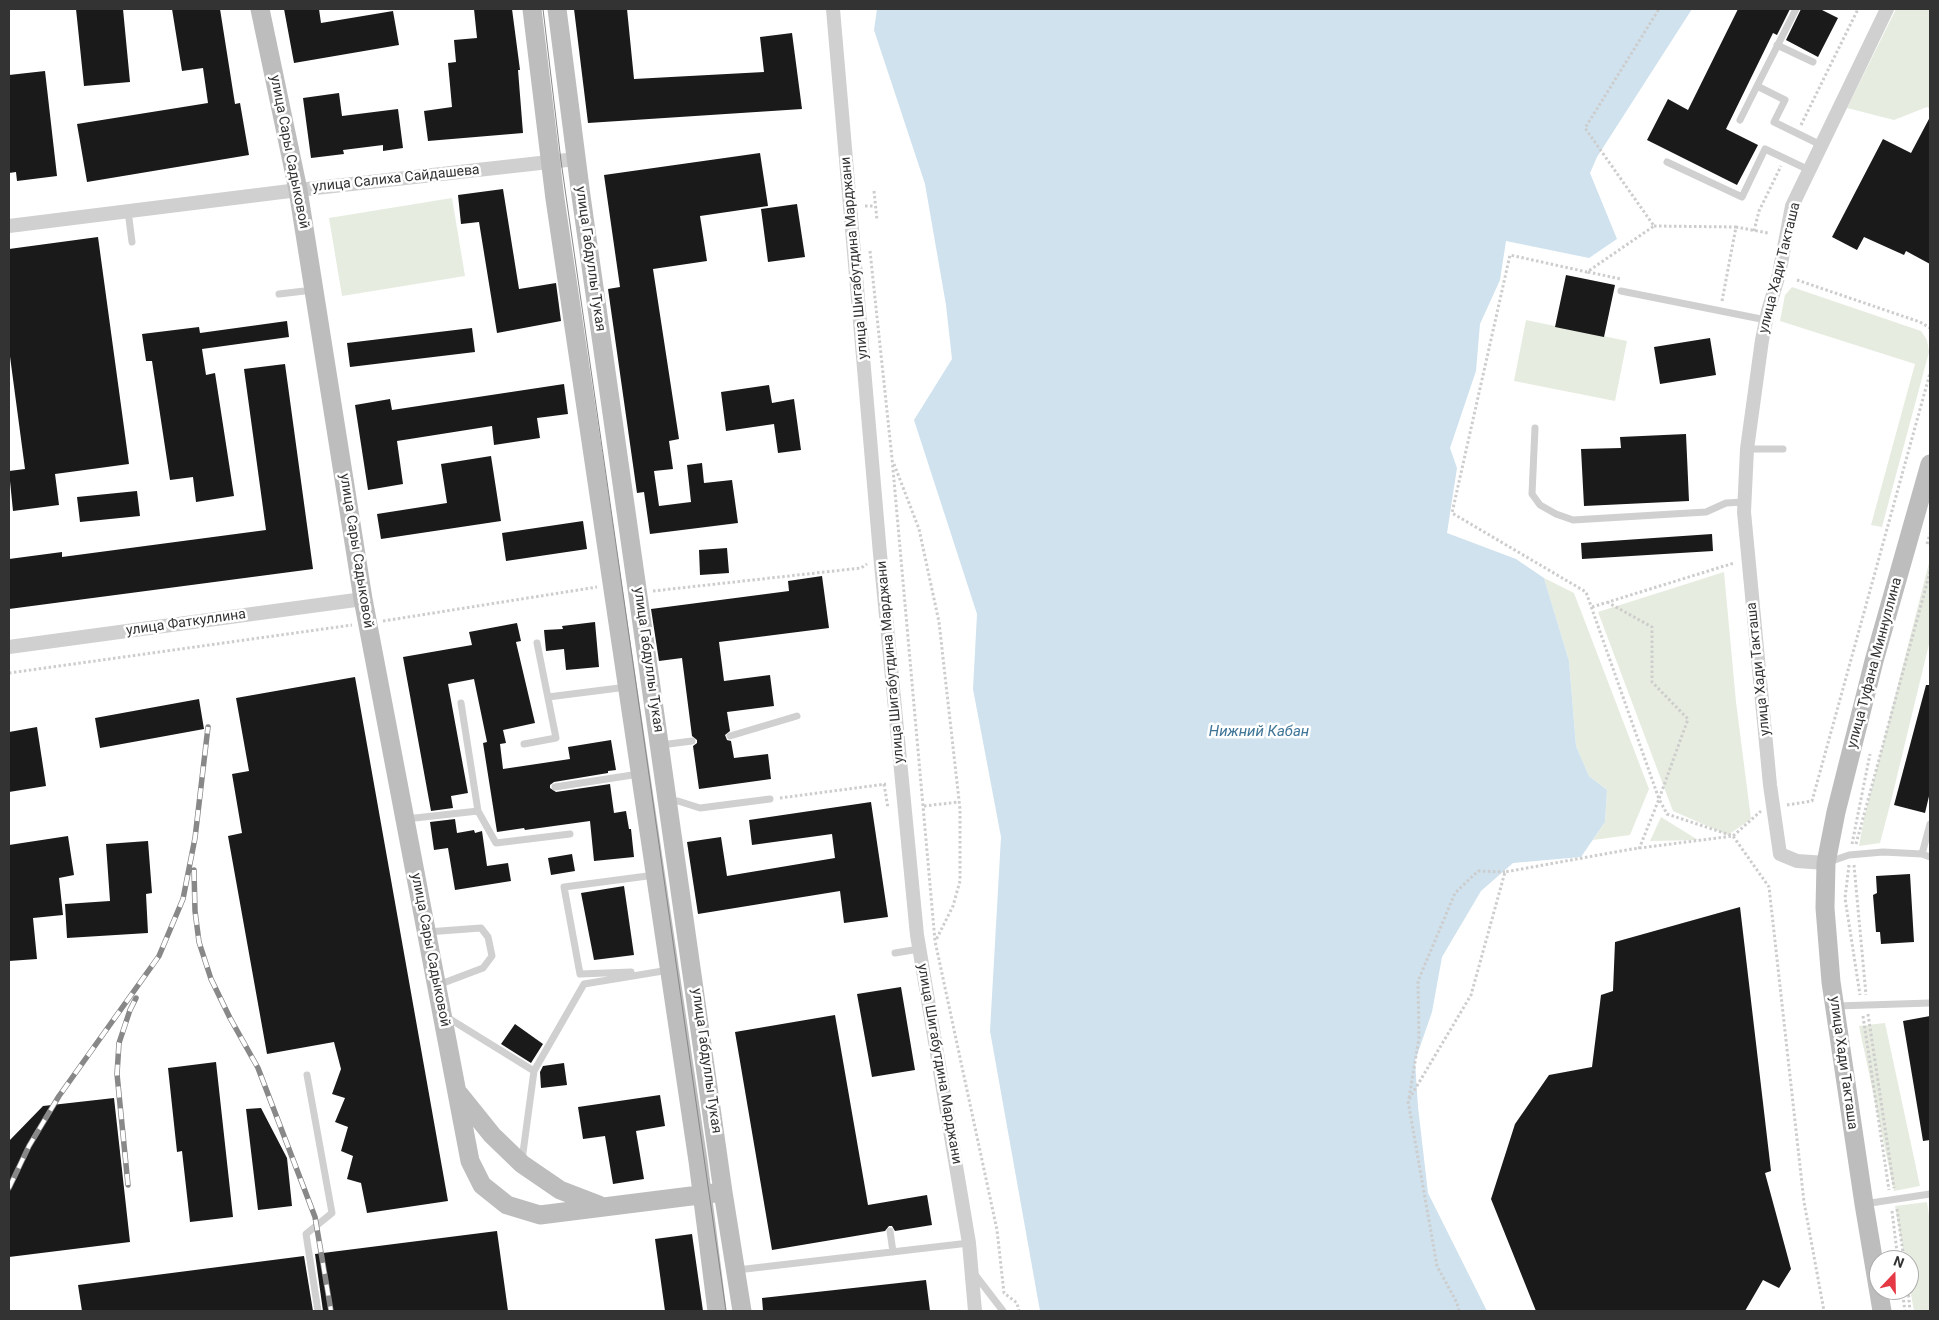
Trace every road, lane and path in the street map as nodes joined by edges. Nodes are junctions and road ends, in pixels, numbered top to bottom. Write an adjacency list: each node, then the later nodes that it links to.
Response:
1 (260, 9): 20 (main road, улица Сары Садыковой)
2 (532, 9): 17 (main road, улица Габдуллы Тукая)
3 (557, 9): 16 (main road, улица Габдуллы Тукая)
4 (833, 9): 51 (street, улица Шигабутдина Марджани)
5 (1659, 9): 29 (path)
6 (1796, 9): 9 (lane)
7 (1858, 9): 13 (path)
8 (1887, 9): 14 (street, улица Хади Такташа)
9 (1777, 45): 10 (lane); 11 (lane)
10 (1813, 62)
11 (1757, 86): 12 (lane); 13 (lane)
12 (1740, 120)
13 (1797, 133): 14 (lane)
14 (1821, 145): 19 (street, улица Хади Такташа)
15 (1785, 158): 18 (lane); 19 (lane); 31 (path)
16 (576, 159): 17 (street, улица Салиха Сайдашева); 70 (main road, улица Габдуллы Тукая)
17 (552, 162): 20 (street, улица Салиха Сайдашева); 63 (main road, улица Габдуллы Тукая)
18 (1667, 162)
19 (1809, 170): 40 (street, улица Хади Такташа)
20 (298, 190): 25 (street, улица Салиха Сайдашева); 36 (main road, улица Сары Садыковой)
21 (874, 192): 24 (path)
22 (864, 196): 23 (path)
23 (865, 206): 24 (path); 26 (path)
24 (875, 206): 27 (path)
25 (128, 211): 28 (street, улица Салиха Сайдашева); 33 (lane)
26 (866, 215)
27 (877, 220)
28 (9, 226)
29 (1654, 226): 30 (path); 58 (path)
30 (1736, 227): 31 (path); 39 (path)
31 (1754, 231): 32 (path)
32 (1768, 233)
33 (132, 242)
34 (870, 243): 46 (path)
35 (1797, 280): 41 (path)
36 (314, 290): 38 (lane); 56 (main road, улица Сары Садыковой)
37 (1620, 291): 40 (lane)
38 (279, 294)
39 (1729, 303)
40 (1766, 320): 44 (street, улица Хади Такташа)
41 (1930, 328)
42 (1930, 372): 79 (path)
43 (1534, 428): 48 (lane)
44 (1747, 449): 45 (lane); 48 (street, улица Хади Такташа)
45 (1784, 450)
46 (892, 458): 78 (path); 80 (path)
47 (1930, 464): 91 (main road, улица Туфана Миннуллина)
48 (1744, 502): 52 (street, улица Хади Такташа)
49 (1930, 534): 50 (path)
50 (1924, 551)
51 (880, 554): 55 (path); 73 (street, улица Шигабутдина Марджани)
52 (1748, 559): 57 (path); 91 (street, улица Хади Такташа)
53 (1930, 572): 89 (path)
54 (603, 586): 59 (path)
55 (645, 592)
56 (363, 599): 59 (main road, улица Сары Садыковой); 61 (street, улица Фаткуллина)
57 (1607, 602): 58 (path); 76 (path)
58 (1592, 607): 76 (path)
59 (368, 623): 62 (path); 83 (main road, улица Сары Садыковой)
60 (537, 643): 64 (lane)
61 (9, 647)
62 (9, 674)
63 (628, 687): 64 (lane); 72 (main road, улица Габдуллы Тукая)
64 (548, 697): 69 (lane)
65 (462, 703): 82 (lane)
66 (797, 716): 67 (lane)
67 (730, 736)
68 (692, 741): 70 (lane)
69 (524, 744)
70 (660, 745): 77 (main road, улица Габдуллы Тукая)
71 (1871, 748): 89 (path)
72 (641, 774): 74 (lane); 93 (main road, улица Габдуллы Тукая)
73 (902, 781): 75 (path); 96 (street, улица Шигабутдина Марджани)
74 (555, 787)
75 (770, 799): 77 (lane)
76 (1659, 800): 86 (path); 87 (path)
77 (668, 802): 109 (main road, улица Габдуллы Тукая)
78 (959, 802): 80 (path); 95 (path)
79 (1786, 805)
80 (924, 806): 95 (path)
81 (1762, 810): 86 (path)
82 (478, 811): 83 (lane); 85 (lane)
83 (406, 820): 94 (main road, улица Сары Садыковой)
84 (1930, 824): 88 (lane)
85 (570, 834)
86 (1733, 836): 87 (path); 129 (path)
87 (1639, 849): 92 (path)
88 (1922, 854): 89 (lane); 90 (lane)
89 (1851, 855): 91 (lane); 101 (path); 101 (path)
90 (1930, 857)
91 (1826, 863): 102 (main road, улица Хади Такташа)
92 (1505, 872): 107 (path); 107 (path)
93 (656, 875): 98 (main road, улица Габдуллы Тукая); 98 (lane)
94 (427, 932): 99 (main road, улица Сары Садыковой); 99 (lane)
95 (936, 941): 127 (path)
96 (919, 949): 97 (lane); 116 (street, улица Шигабутдина Марджани)
97 (895, 952)
98 (663, 971): 104 (lane); 111 (main road, улица Габдуллы Тукая)
99 (437, 985): 103 (main road, улица Сары Садыковой)
100 (1930, 1003): 101 (lane)
101 (1864, 1004): 102 (lane); 112 (path)
102 (1835, 1006): 113 (main road, улица Хади Такташа)
103 (443, 1015): 104 (lane); 106 (main road, улица Сары Садыковой)
104 (534, 1072): 108 (lane)
105 (308, 1075): 122 (lane)
106 (459, 1093): 108 (main road, улица Сары Садыковой); 114 (main road, улица Сары Садыковой)
107 (1408, 1101): 128 (path)
108 (522, 1164): 114 (main road, улица Сары Садыковой)
109 (723, 1192): 111 (main road, улица Сары Садыковой); 120 (main road, улица Габдуллы Тукая)
110 (1930, 1194): 112 (lane)
111 (701, 1196): 114 (main road, улица Сары Садыковой); 123 (main road, улица Габдуллы Тукая)
112 (1893, 1199): 113 (lane); 117 (path); 118 (path)
113 (1864, 1204): 130 (main road, улица Хади Такташа)
114 (601, 1206)
115 (890, 1231): 119 (lane)
116 (969, 1243): 119 (lane); 121 (street, улица Шигабутдина Марджани)
117 (1897, 1250)
118 (1902, 1250)
119 (893, 1252): 120 (lane)
120 (736, 1270): 124 (main road, улица Габдуллы Тукая)
121 (972, 1270): 125 (street, улица Шигабутдина Марджани); 126 (lane)
122 (318, 1311)
123 (717, 1311)
124 (742, 1311)
125 (974, 1311)
126 (1003, 1311)
127 (1019, 1311)
128 (1461, 1311)
129 (1824, 1311)
130 (1882, 1311)

